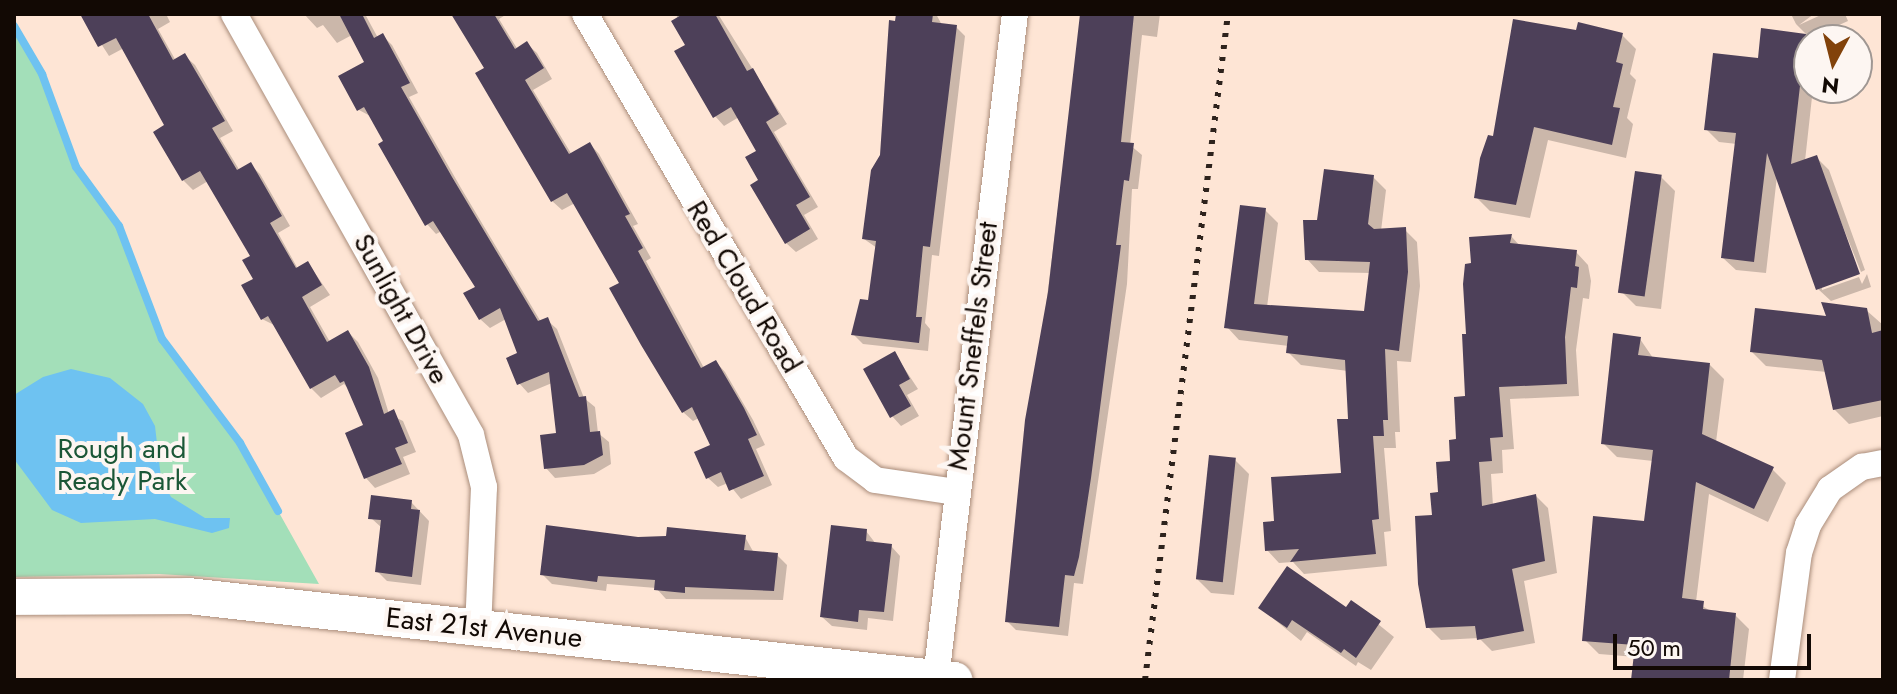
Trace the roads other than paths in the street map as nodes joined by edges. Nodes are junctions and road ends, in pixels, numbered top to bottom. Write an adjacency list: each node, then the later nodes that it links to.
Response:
1 (234, 14): 7 (street, Sunlight Drive)
2 (585, 14): 5 (street, Red Cloud Road)
3 (1015, 14): 5 (street, Mount Sneffels Street)
4 (1883, 463): 9 (street)
5 (955, 492): 8 (street, Mount Sneffels Street)
6 (14, 597): 7 (street, East 21st Avenue)
7 (478, 628): 8 (street, East 21st Avenue)
8 (945, 679)
9 (1782, 680)

